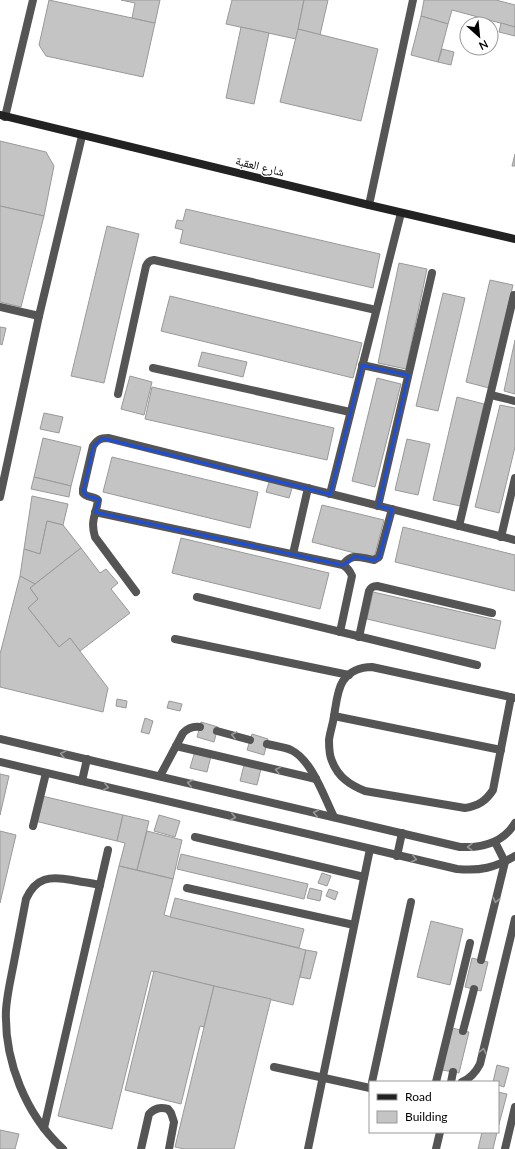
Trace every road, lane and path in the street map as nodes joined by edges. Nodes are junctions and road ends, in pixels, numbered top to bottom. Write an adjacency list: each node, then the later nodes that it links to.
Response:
1 (33, 0): 3 (street)
2 (413, 0): 5 (street)
3 (3, 116): 4 (street, شارع العقبة)
4 (82, 136): 5 (street, شارع العقبة); 12 (street)
5 (369, 205): 6 (street, شارع العقبة)
6 (401, 212): 7 (street, شارع العقبة); 11 (street)
7 (515, 239)
8 (432, 273): 15 (street)
9 (514, 294): 17 (street)
10 (0, 307): 12 (street)
11 (376, 310): 13 (street); 16 (street)
12 (39, 316): 23 (street)
13 (362, 365): 15 (street); 19 (street)
14 (153, 368): 19 (street)
15 (408, 376): 24 (street)
16 (118, 394)
17 (491, 395): 18 (street); 27 (street)
18 (515, 401)
19 (350, 412): 22 (street)
20 (515, 478): 28 (street)
21 (308, 488): 22 (street); 26 (street); 30 (street)
22 (330, 494): 24 (street)
23 (0, 497)
24 (378, 506): 25 (street)
25 (392, 509): 27 (street); 31 (street)
26 (95, 512): 30 (street); 32 (street)
27 (460, 526): 28 (street)
28 (501, 537): 29 (street)
29 (515, 540)
30 (292, 554): 31 (street)
31 (343, 565): 35 (street)
32 (136, 592)
33 (196, 597): 35 (street)
34 (492, 613): 36 (street)
35 (340, 632): 36 (street)
36 (359, 637): 38 (street)
37 (175, 639): 39 (street)
38 (477, 665)
39 (349, 675): 40 (street); 41 (street)
40 (513, 698): 48 (street)
41 (334, 716): 48 (street); 48 (street)
42 (200, 727): 47 (street)
43 (217, 731): 45 (street, one-way to 43)
44 (0, 739): 49 (street, one-way to 44)
45 (250, 740)
46 (267, 744): 53 (street)
47 (176, 746): 52 (street); 53 (street, one-way to 47)
48 (501, 750)
49 (87, 759): 52 (street); 54 (street)
50 (0, 762): 51 (street)
51 (46, 773): 54 (street); 57 (street)
52 (160, 776): 55 (street, one-way to 52)
53 (316, 780): 55 (street)
54 (82, 781): 61 (street, one-way to 61)
55 (334, 817): 58 (street)
56 (515, 823): 60 (street)
57 (32, 826)
58 (402, 833): 60 (street, one-way to 58); 63 (street)
59 (195, 837): 66 (street)
60 (495, 842): 65 (street)
61 (370, 849): 63 (street); 66 (street)
62 (108, 850): 67 (street)
63 (397, 856): 65 (street, one-way to 65)
64 (515, 856): 65 (street)
65 (505, 862): 73 (street, one-way to 73)
66 (364, 877): 71 (street)
67 (100, 885): 85 (street); 85 (street)
68 (187, 888): 71 (street)
69 (411, 902): 79 (street)
70 (515, 919): 82 (street, one-way to 70)
71 (354, 925): 78 (street)
72 (470, 943): 80 (street)
73 (481, 960)
74 (474, 989): 75 (street)
75 (463, 1031)
76 (274, 1067): 78 (street)
77 (453, 1072): 81 (street)
78 (323, 1077): 83 (street); 90 (street)
79 (372, 1081)
80 (436, 1081)
81 (451, 1081)
82 (464, 1081)
83 (369, 1088)
84 (515, 1107): 92 (street)
85 (44, 1128): 87 (street)
86 (440, 1133): 91 (street)
87 (63, 1149)
88 (141, 1149): 89 (street)
89 (169, 1149)
90 (308, 1149)
91 (436, 1149)
92 (505, 1149)

